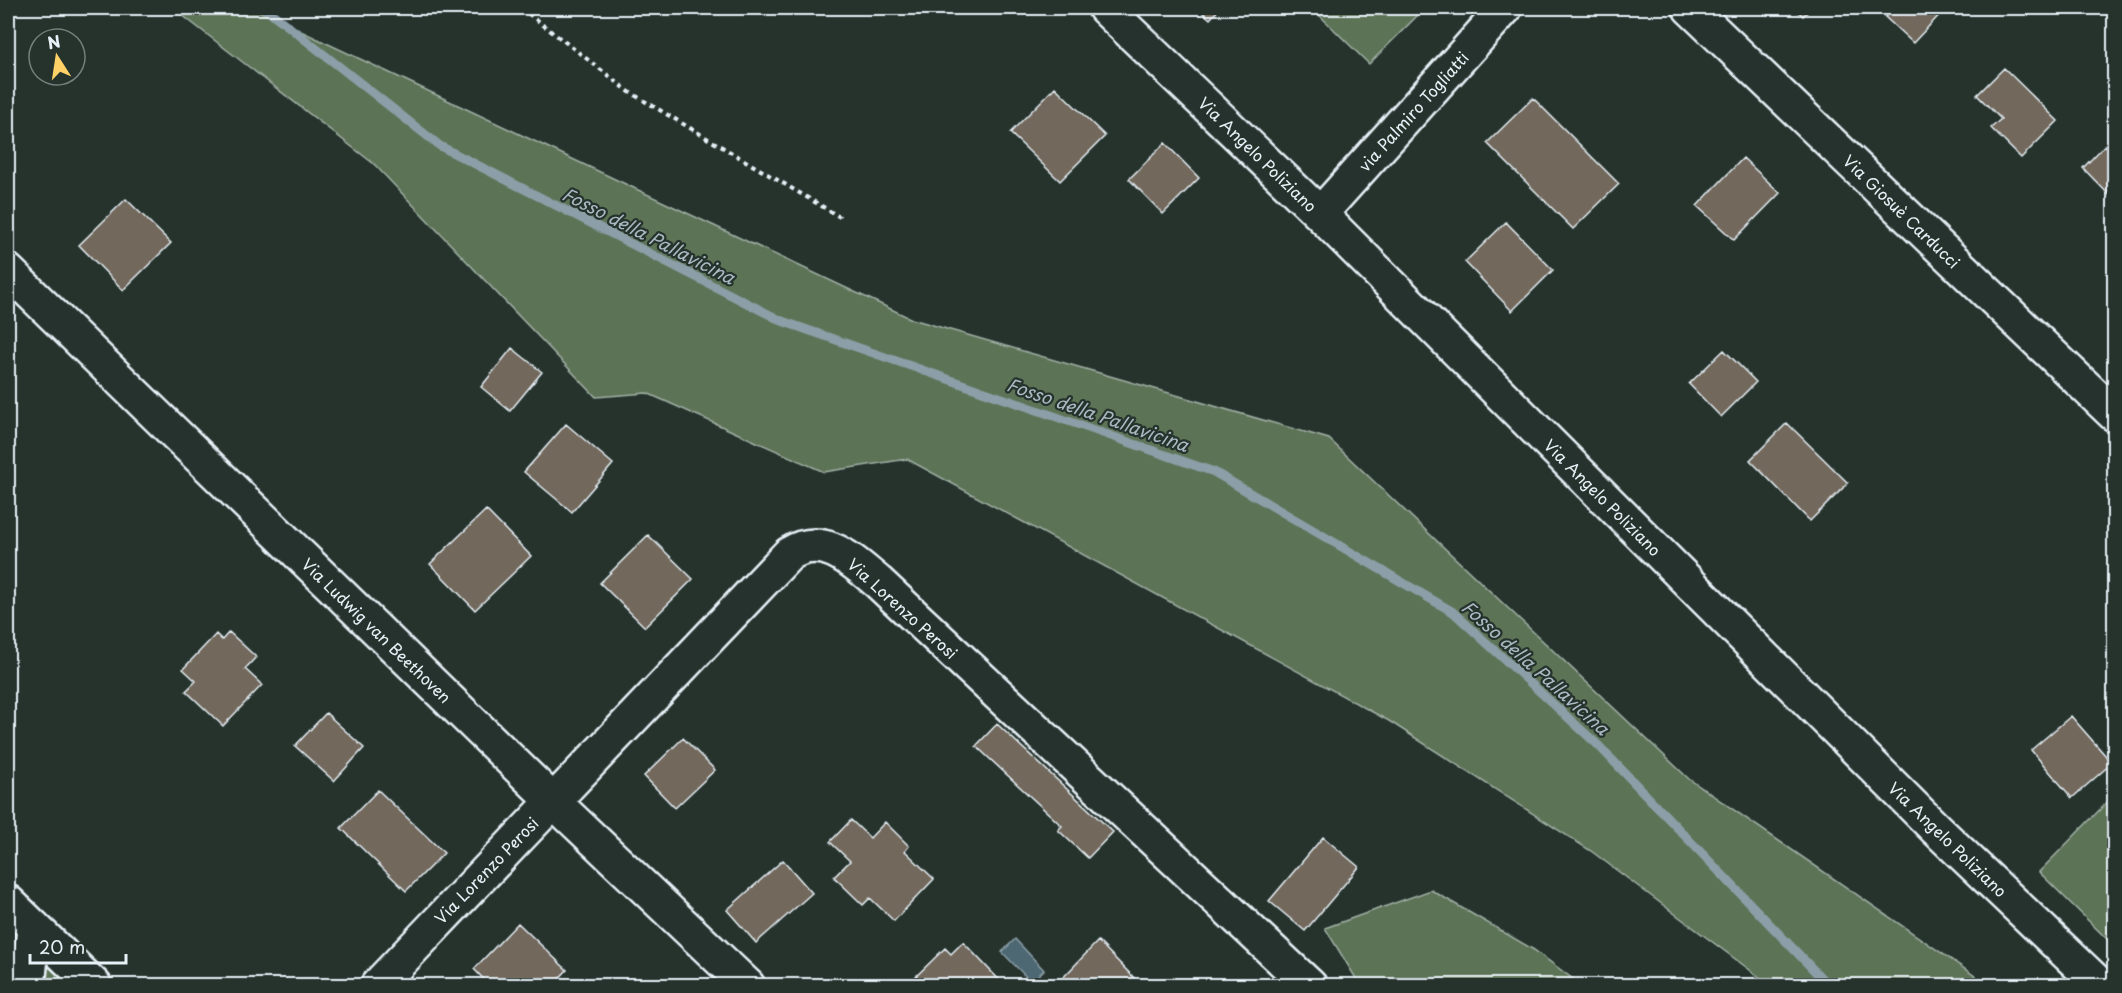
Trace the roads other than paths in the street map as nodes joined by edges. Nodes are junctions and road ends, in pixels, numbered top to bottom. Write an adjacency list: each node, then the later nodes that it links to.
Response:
1 (1105, 8): 4 (street, Via Angelo Poliziano)
2 (1505, 8): 4 (street, via Palmiro Togliatti)
3 (1690, 8): 6 (street, Via Giosuè Carducci)
4 (1320, 214): 15 (street, Via Angelo Poliziano)
5 (8, 271): 7 (street, Via Ludwig van Beethoven)
6 (2115, 414)
7 (553, 801): 12 (street, Via Lorenzo Perosi); 13 (street, Via Ludwig van Beethoven); 14 (street, Via Lorenzo Perosi)
8 (8, 902): 9 (street)
9 (34, 927): 10 (street); 11 (street)
10 (28, 986)
11 (95, 986)
12 (376, 986)
13 (748, 986)
14 (1310, 986)
15 (2101, 986)

